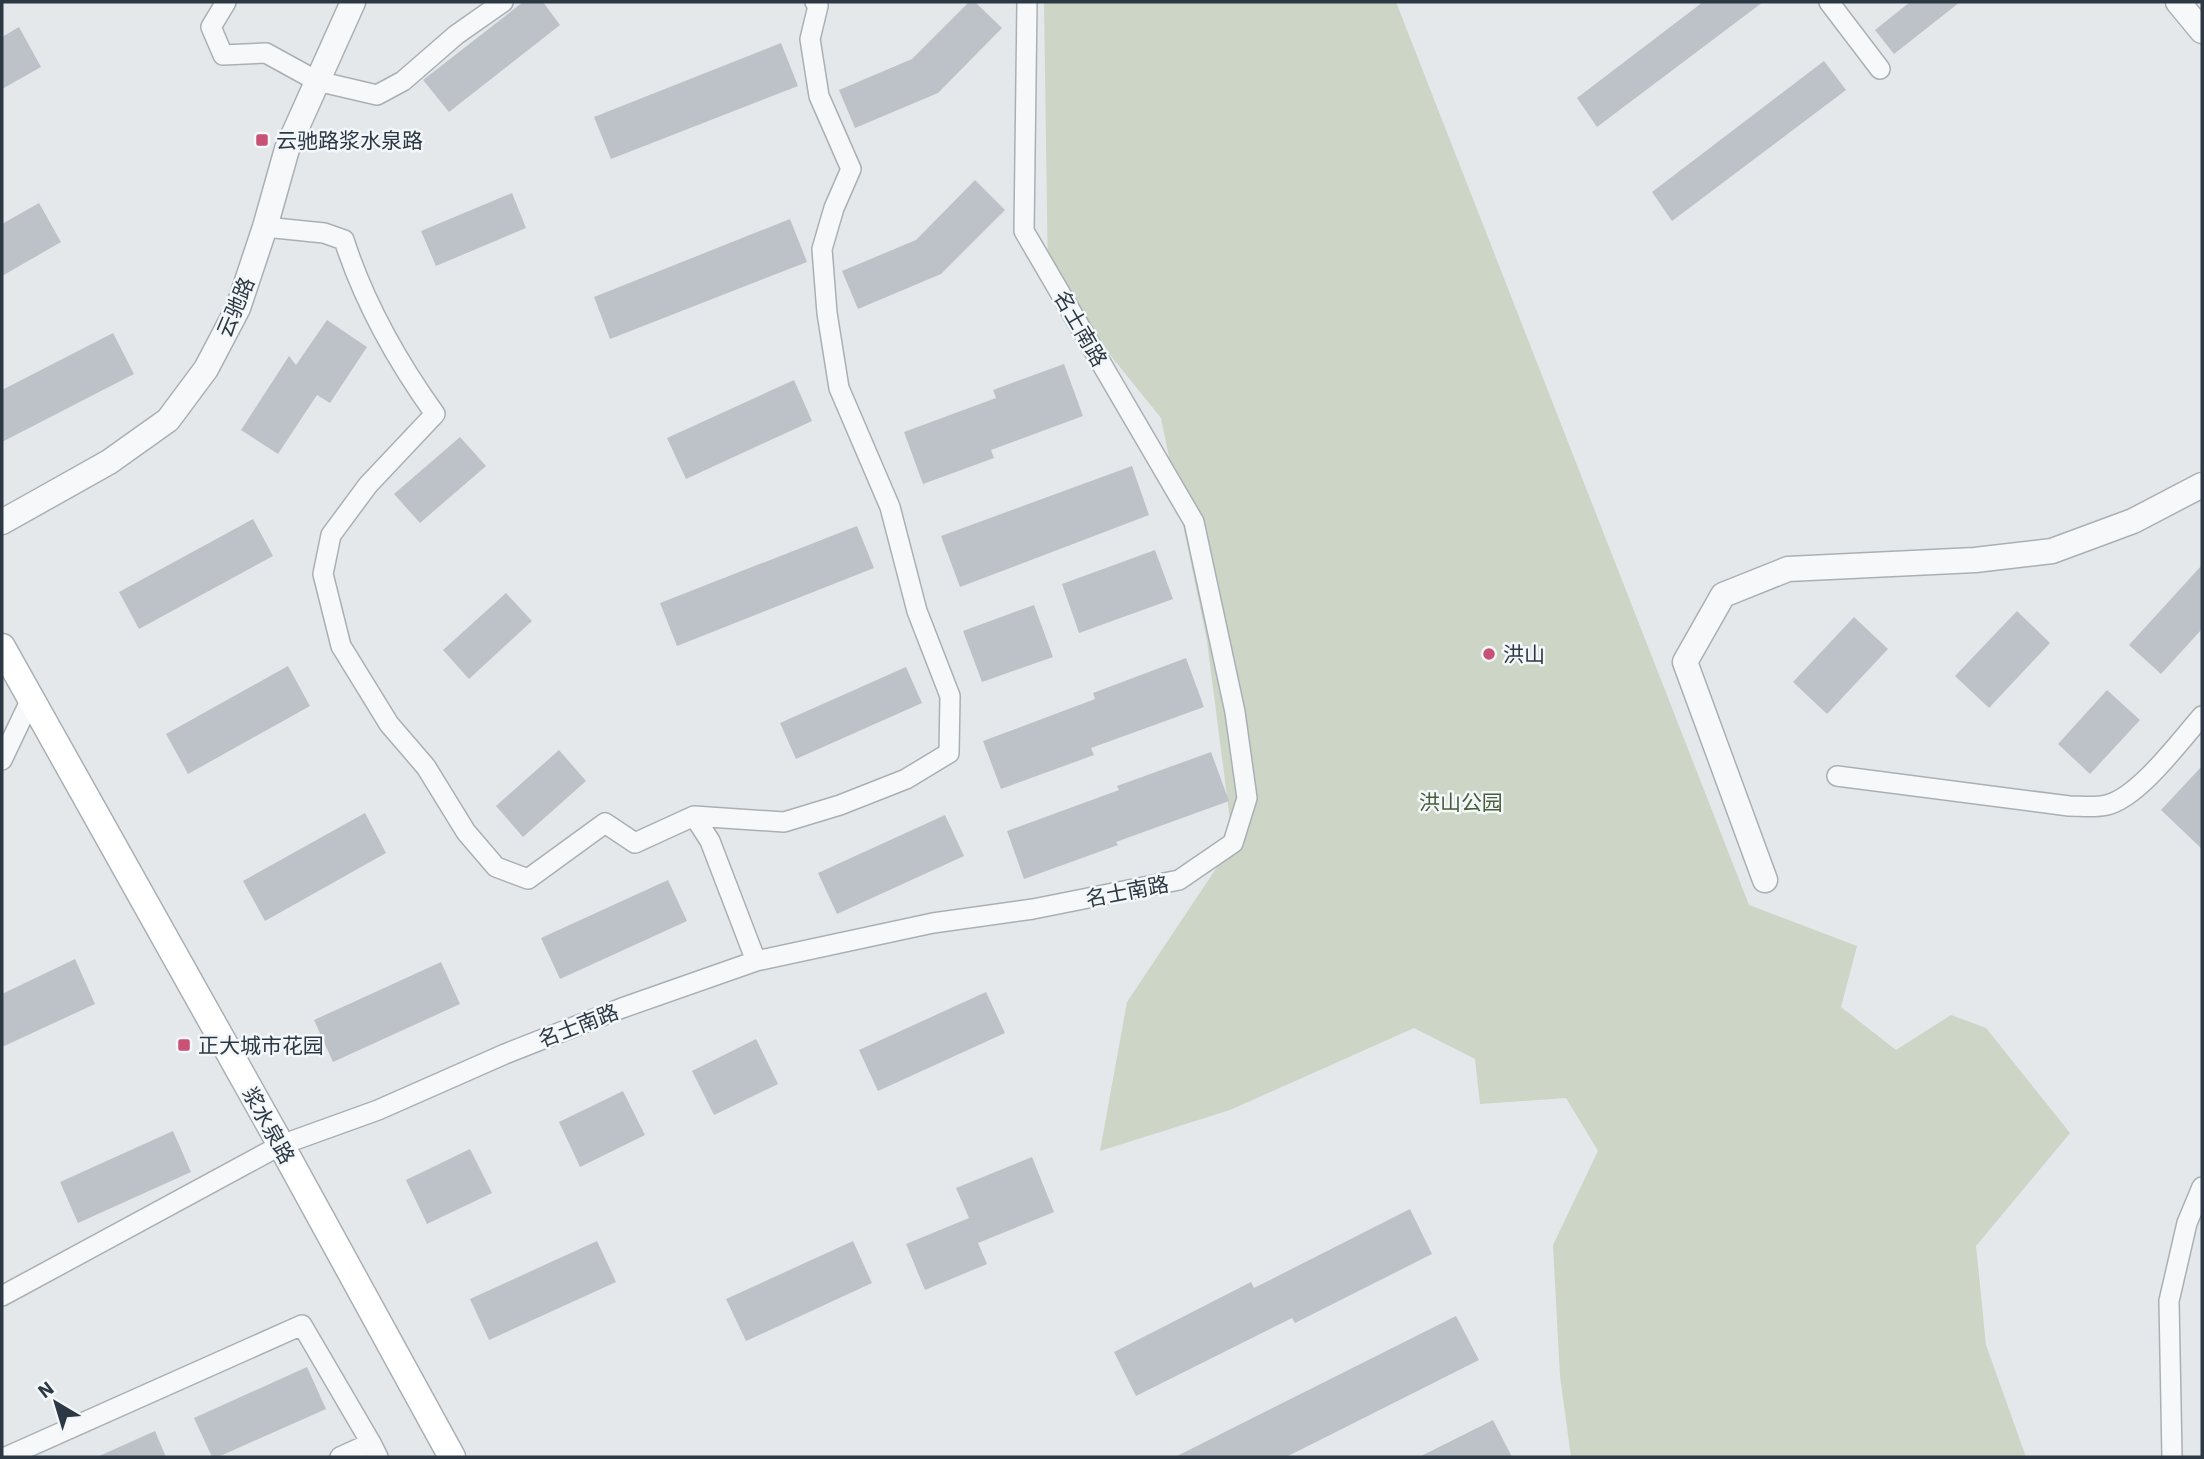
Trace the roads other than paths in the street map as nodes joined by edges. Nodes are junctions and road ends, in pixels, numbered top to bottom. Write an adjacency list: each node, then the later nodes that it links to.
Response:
1 (226, 2): 10 (street)
2 (353, 2): 10 (street, 云驰路)
3 (503, 2): 10 (street)
4 (815, 2): 19 (street)
5 (1027, 2): 21 (street, 名士南路)
6 (1829, 2): 9 (street)
7 (2178, 2): 8 (street)
8 (2202, 31)
9 (1880, 69)
10 (317, 81): 11 (street, 云驰路)
11 (265, 227): 13 (street, 云驰路); 19 (street)
12 (2202, 485): 20 (street)
13 (2, 522)
14 (2, 647): 15 (main road, 浆水泉路)
15 (31, 699): 17 (street); 22 (main road, 浆水泉路)
16 (2202, 716): 18 (street)
17 (2, 760)
18 (1837, 776)
19 (694, 816): 21 (street)
20 (1765, 880)
21 (756, 961): 22 (street, 名士南路)
22 (281, 1145): 24 (street, 名士南路); 28 (main road, 浆水泉路)
23 (2202, 1187): 29 (street)
24 (2, 1296)
25 (374, 1450): 26 (street); 27 (street)
26 (6, 1457)
27 (340, 1457)
28 (452, 1457)
29 (2172, 1457)

